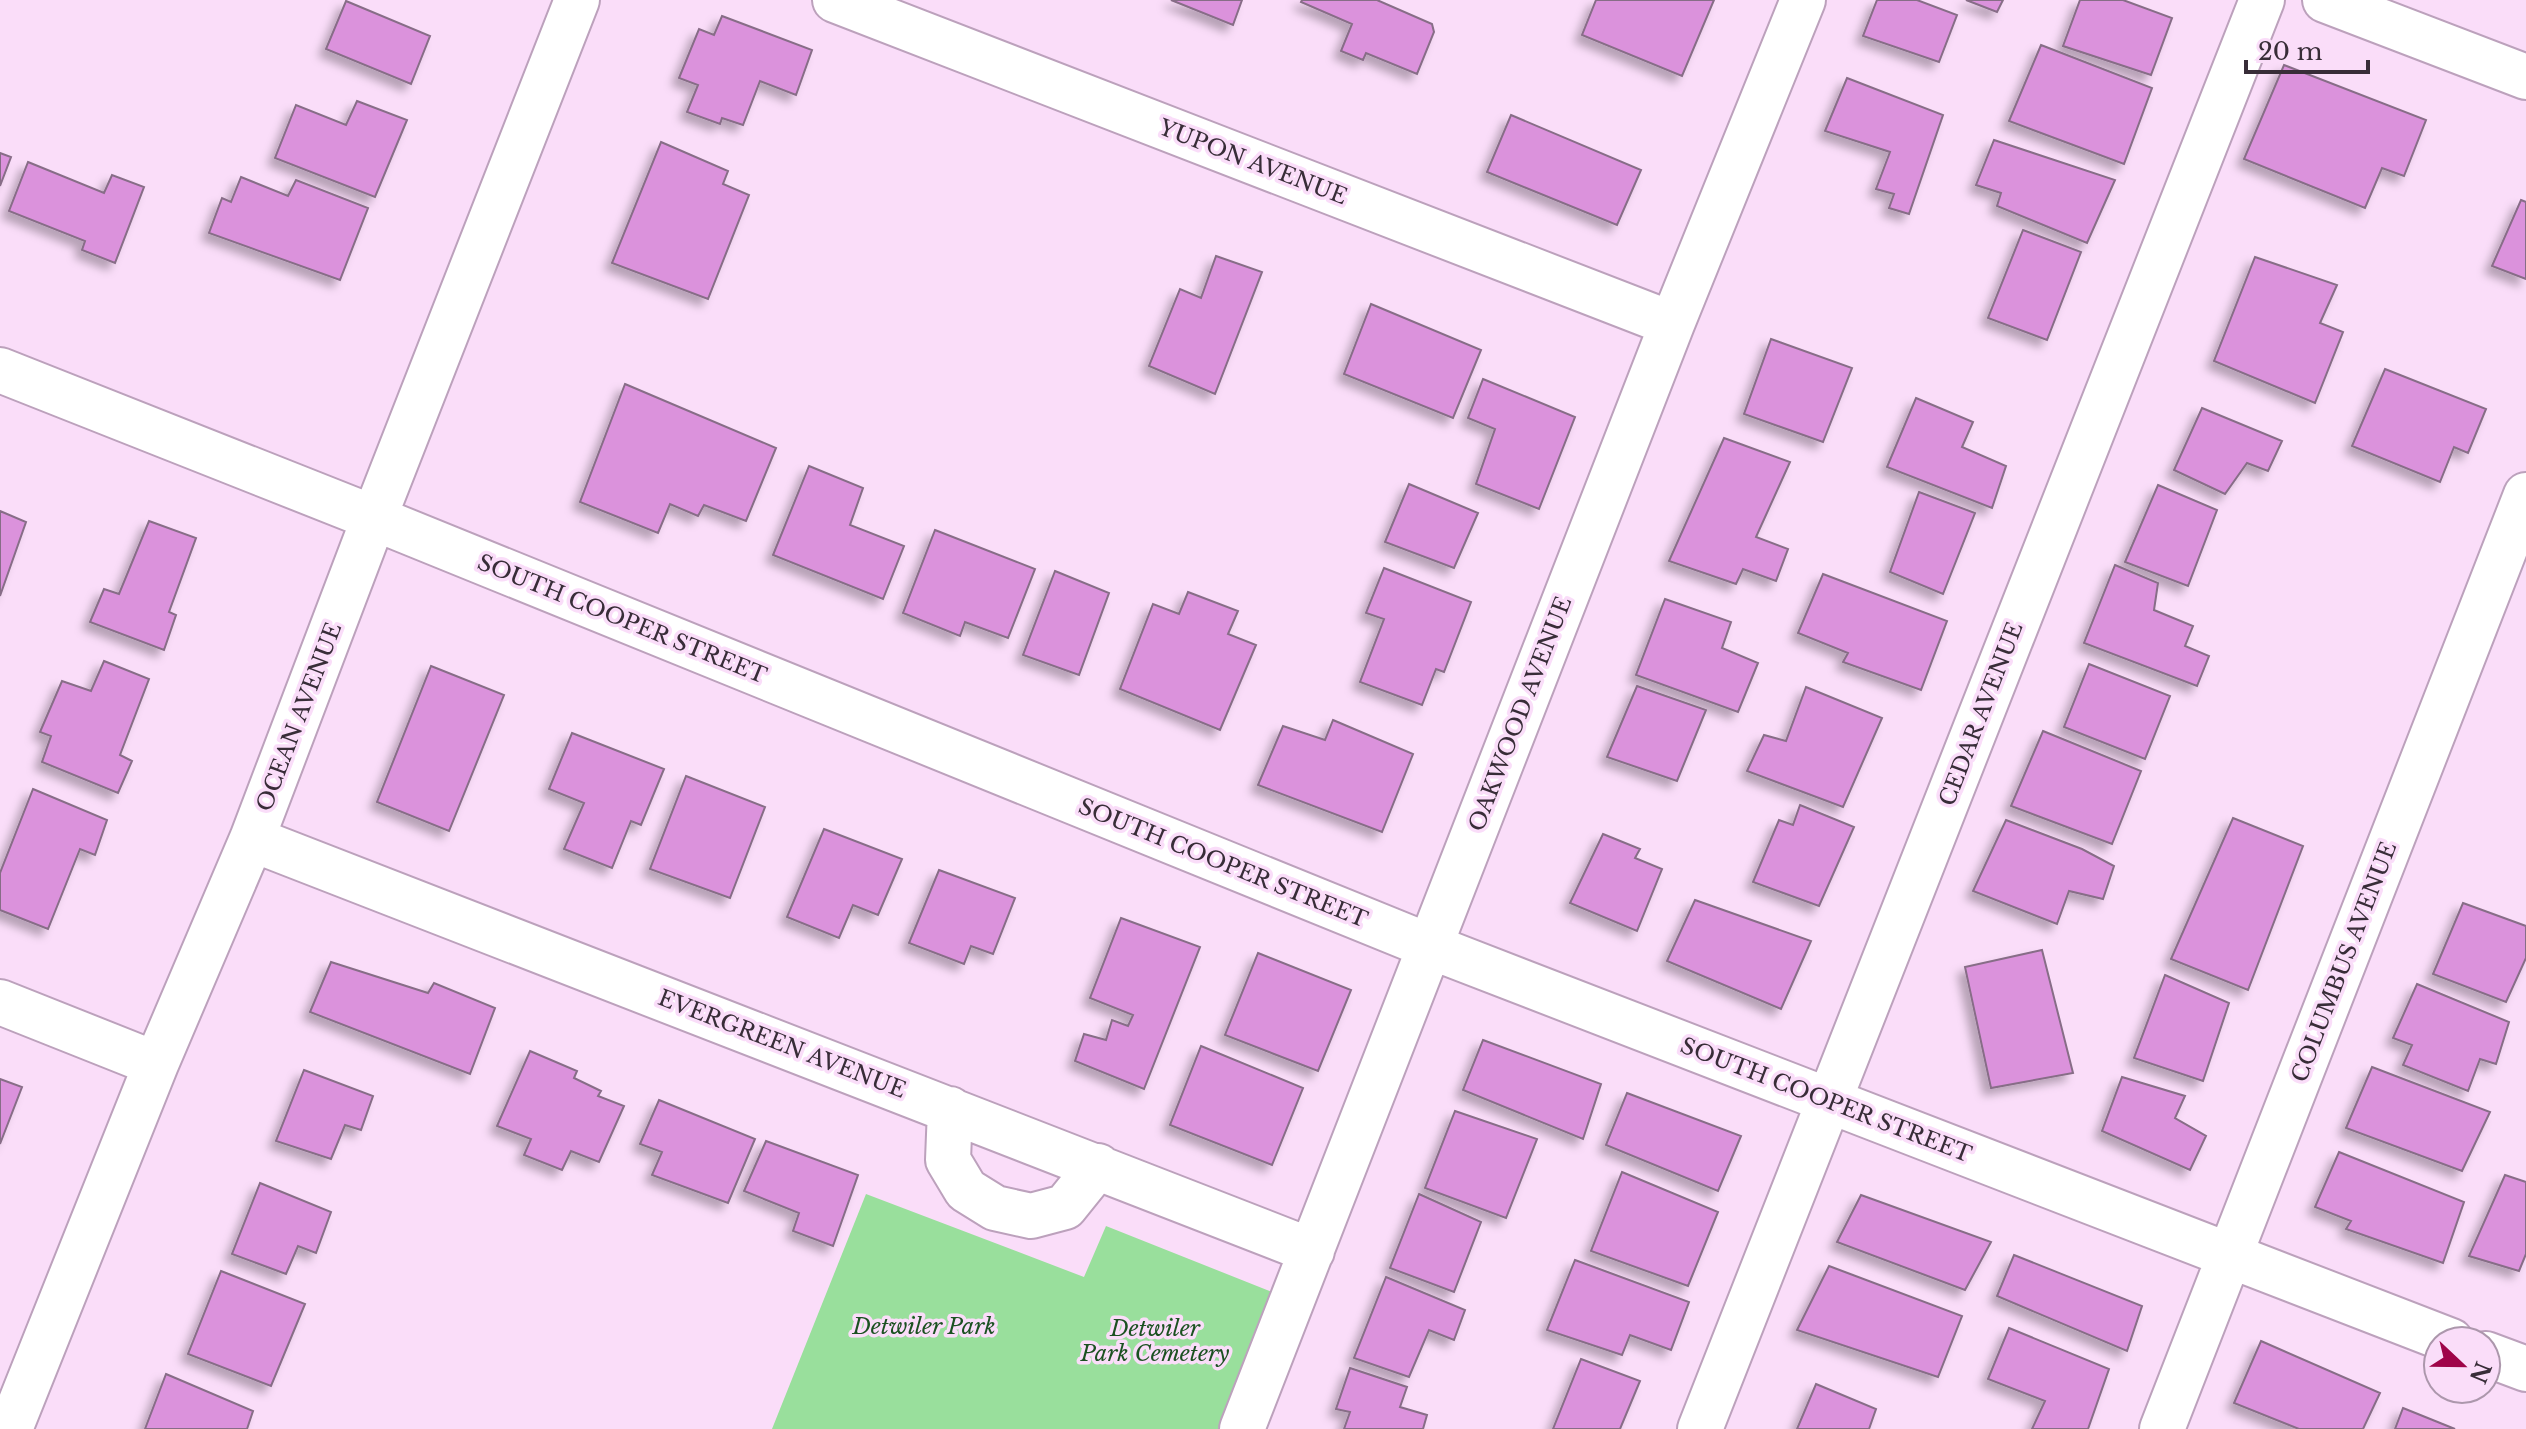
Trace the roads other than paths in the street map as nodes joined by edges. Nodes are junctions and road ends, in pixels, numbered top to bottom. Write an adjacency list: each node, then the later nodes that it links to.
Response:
1 (577, 0): 10 (street, OCEAN AVENUE)
2 (835, 0): 7 (street, YUPON AVENUE)
3 (1803, 0): 7 (street, OAKWOOD AVENUE)
4 (2262, 0): 15 (street, CEDAR AVENUE)
5 (2336, 2): 6 (street)
6 (2526, 77)
7 (1672, 324): 12 (street, OAKWOOD AVENUE)
8 (0, 370): 10 (street, SOUTH COOPER STREET)
9 (2526, 495): 19 (street, COLUMBUS AVENUE)
10 (374, 518): 11 (street, OCEAN AVENUE); 12 (street, SOUTH COOPER STREET)
11 (252, 839): 14 (street, OCEAN AVENUE); 16 (street, EVERGREEN AVENUE)
12 (1429, 946): 15 (street, SOUTH COOPER STREET); 18 (street, OAKWOOD AVENUE)
13 (0, 1002): 14 (street)
14 (156, 1064): 23 (street, OCEAN AVENUE)
15 (1829, 1101): 19 (street, SOUTH COOPER STREET); 25 (street, CEDAR AVENUE)
16 (950, 1109): 17 (street, EVERGREEN AVENUE); 17 (street)
17 (1098, 1166): 18 (street, EVERGREEN AVENUE)
18 (1312, 1251): 24 (street, OAKWOOD AVENUE)
19 (2229, 1257): 20 (street, SOUTH COOPER STREET); 26 (street, COLUMBUS AVENUE)
20 (2422, 1330)
21 (2502, 1360): 22 (street)
22 (2526, 1369)
23 (10, 1429)
24 (1242, 1429)
25 (1700, 1429)
26 (2162, 1429)

